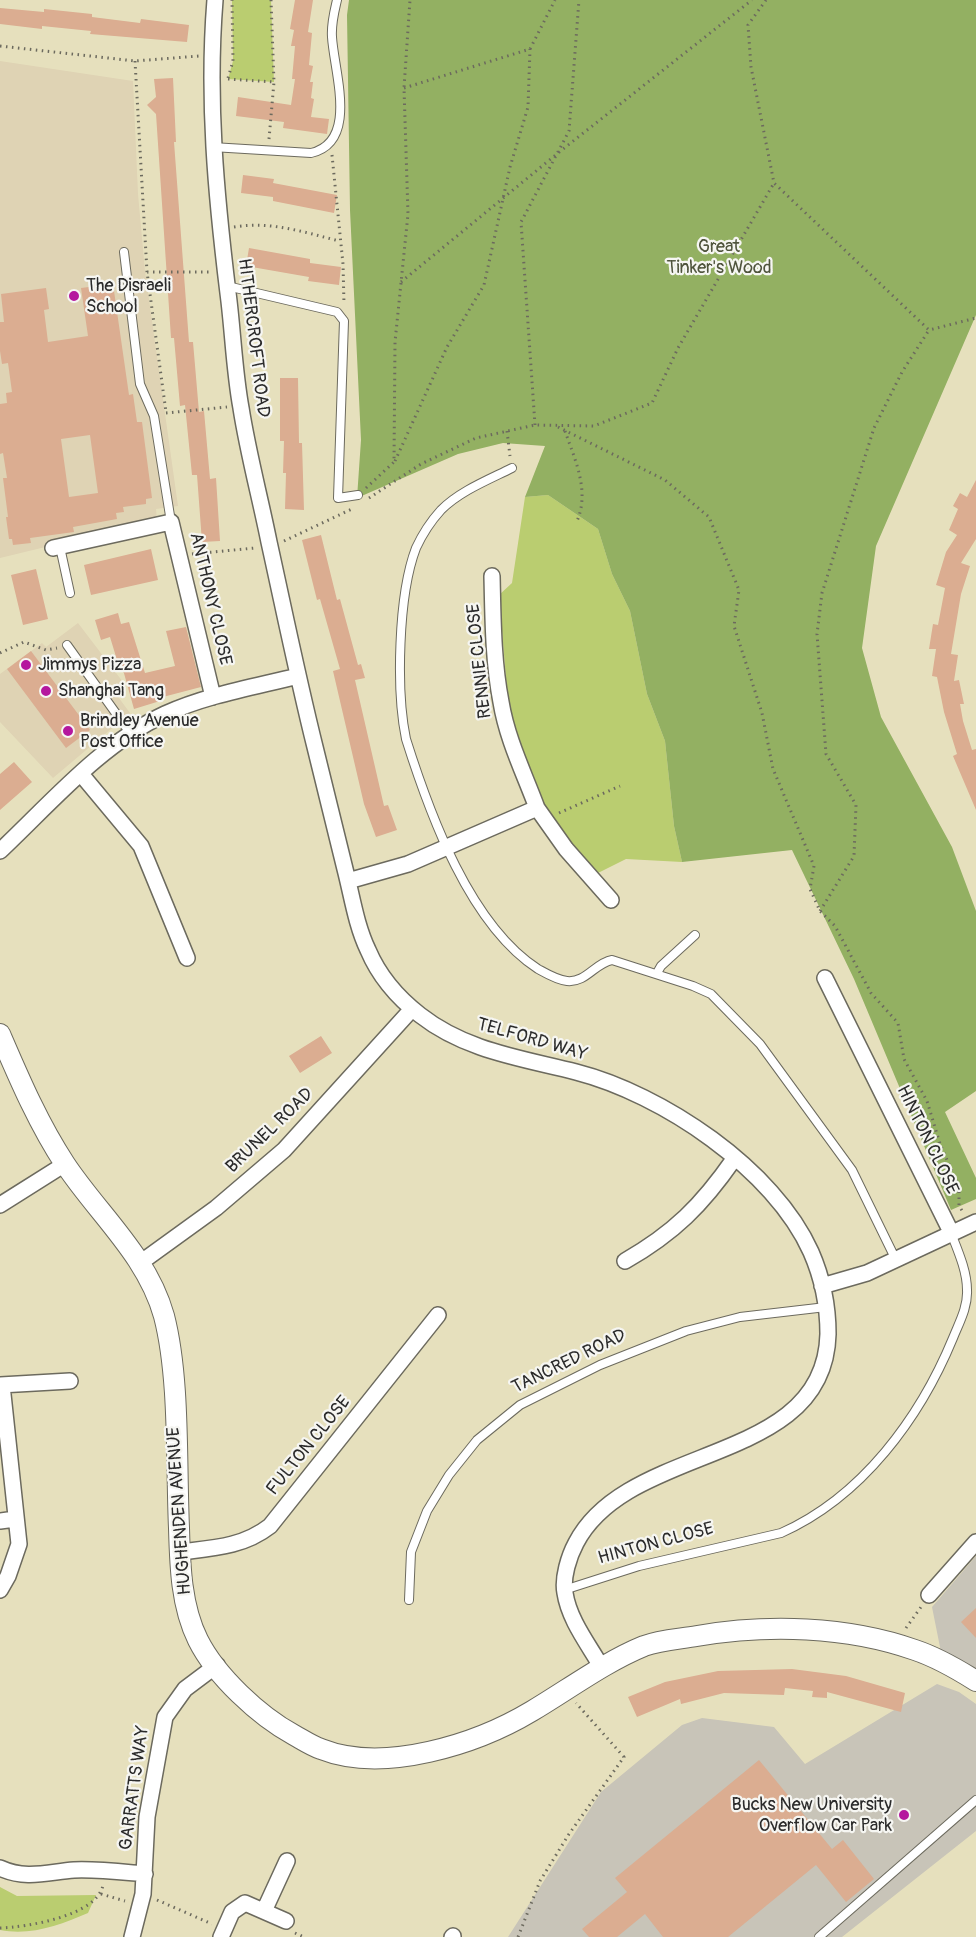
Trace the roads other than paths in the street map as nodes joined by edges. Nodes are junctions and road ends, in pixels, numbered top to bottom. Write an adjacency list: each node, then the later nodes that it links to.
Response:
1 (214, 0): 3 (street, HITHERCROFT ROAD)
2 (337, 0): 3 (lane)
3 (212, 147): 5 (street, HITHERCROFT ROAD)
4 (124, 252): 8 (lane)
5 (226, 279): 7 (lane); 13 (street, HITHERCROFT ROAD)
6 (512, 468): 18 (lane)
7 (358, 495)
8 (171, 522): 9 (street, ANTHONY CLOSE); 14 (street, ANTHONY CLOSE)
9 (57, 547): 11 (lane)
10 (492, 576): 17 (street, RENNIE CLOSE)
11 (70, 593)
12 (67, 645): 15 (lane)
13 (298, 676): 14 (street); 20 (street, TELFORD WAY)
14 (213, 697): 15 (street)
15 (130, 733): 16 (street)
16 (81, 774): 19 (street); 23 (street)
17 (541, 814): 18 (street); 21 (street, RENNIE CLOSE)
18 (448, 846): 20 (street); 24 (lane)
19 (0, 851)
20 (348, 881): 26 (street, TELFORD WAY)
21 (611, 900)
22 (695, 935): 24 (lane)
23 (187, 958)
24 (657, 974): 33 (lane)
25 (825, 978): 32 (street, HINTON CLOSE)
26 (412, 1009): 28 (street, TELFORD WAY); 35 (street, BRUNEL ROAD)
27 (0, 1034): 29 (street, HUGHENDEN AVENUE)
28 (734, 1159): 34 (street); 36 (street, TELFORD WAY)
29 (65, 1164): 30 (street); 35 (street, HUGHENDEN AVENUE)
30 (0, 1205)
31 (973, 1224): 32 (street)
32 (951, 1232): 33 (street); 45 (lane, HINTON CLOSE)
33 (896, 1260): 36 (street)
34 (626, 1261)
35 (140, 1263): 43 (street, HUGHENDEN AVENUE)
36 (822, 1286): 37 (street, TELFORD WAY)
37 (826, 1307): 45 (street, TELFORD WAY); 47 (lane, TANCRED ROAD)
38 (438, 1315): 43 (street, FULTON CLOSE)
39 (70, 1381): 40 (street)
40 (1, 1385): 41 (street)
41 (8, 1520): 44 (street)
42 (975, 1545): 46 (street)
43 (180, 1552): 48 (street, HUGHENDEN AVENUE)
44 (0, 1590)
45 (564, 1590): 49 (street, TELFORD WAY)
46 (929, 1595)
47 (409, 1600)
48 (216, 1665): 49 (street, HUGHENDEN AVENUE); 54 (street, GARRATTS WAY)
49 (602, 1668): 50 (street, HUGHENDEN AVENUE)
50 (976, 1681)
51 (976, 1800): 59 (lane)
52 (287, 1861): 55 (street)
53 (0, 1868): 54 (street)
54 (145, 1874): 58 (street, GARRATTS WAY)
55 (264, 1911): 56 (street); 57 (street)
56 (289, 1926)
57 (223, 1933)
58 (132, 1937)
59 (819, 1937)

